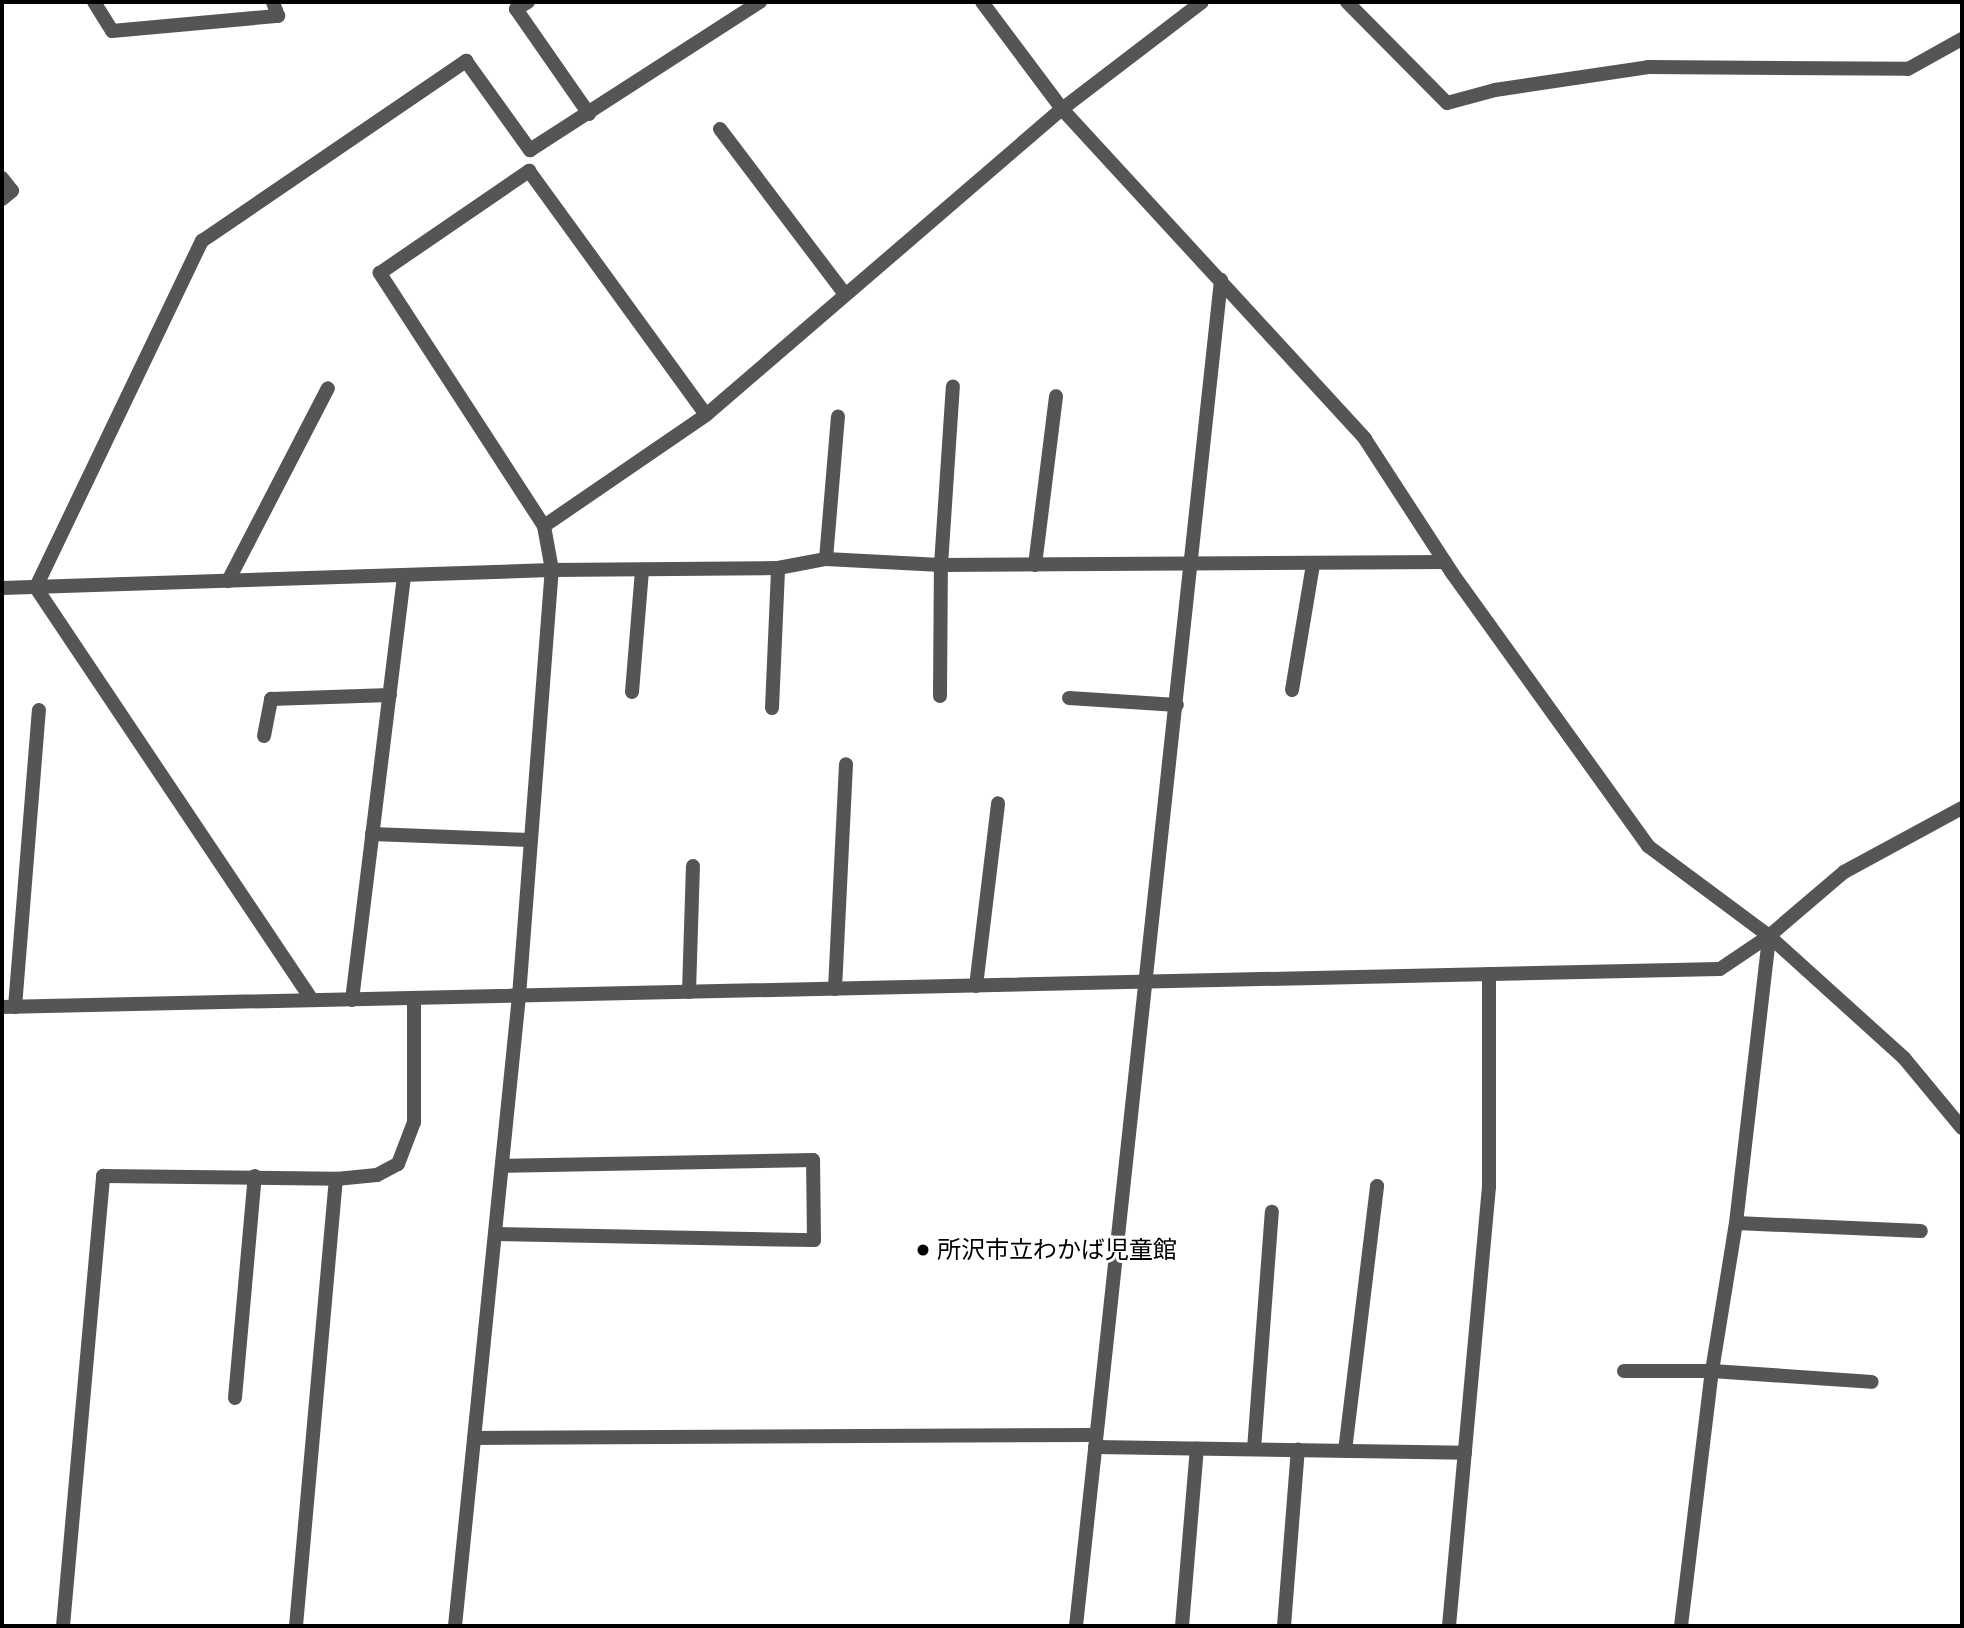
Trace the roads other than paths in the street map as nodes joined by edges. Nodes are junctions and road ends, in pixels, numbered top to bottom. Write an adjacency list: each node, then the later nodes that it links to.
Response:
1 (94, 2): 2 (street)
2 (273, 2)
3 (528, 2): 10 (street)
4 (760, 2): 10 (street)
5 (982, 2): 9 (street)
6 (1347, 2): 8 (street)
7 (1197, 3): 9 (street)
8 (1962, 39)
9 (1062, 109): 14 (street); 15 (street)
10 (589, 114): 33 (street)
11 (720, 130): 15 (street)
12 (2, 178): 13 (street)
13 (7, 195)
14 (1221, 280): 23 (street); 27 (street)
15 (844, 293): 19 (street)
16 (953, 386): 25 (street)
17 (328, 388): 32 (street)
18 (1056, 396): 26 (street)
19 (706, 415): 21 (street); 21 (street)
20 (838, 417): 22 (street)
21 (544, 526): 29 (street)
22 (826, 559): 25 (street); 28 (street)
23 (1445, 562): 24 (street); 50 (street)
24 (1312, 564): 27 (street); 35 (street)
25 (941, 565): 26 (street); 38 (street)
26 (1035, 565): 27 (street)
27 (1193, 565): 40 (street)
28 (778, 568): 30 (street); 41 (street)
29 (552, 570): 30 (street); 31 (street); 48 (street)
30 (642, 570): 36 (street)
31 (404, 575): 32 (street); 37 (street)
32 (228, 581): 33 (street)
33 (36, 587): 34 (street); 58 (street)
34 (2, 588)
35 (1292, 690)
36 (632, 692)
37 (390, 695): 43 (street); 47 (street)
38 (940, 696)
39 (1069, 698): 40 (street)
40 (1177, 705): 52 (street)
41 (772, 708)
42 (39, 710): 60 (street)
43 (264, 736)
44 (846, 764): 54 (street)
45 (998, 803): 53 (street)
46 (1962, 808): 50 (street)
47 (372, 834): 48 (street); 59 (street)
48 (531, 840): 56 (street)
49 (693, 866): 55 (street)
50 (1769, 936): 51 (street); 61 (street); 67 (street)
51 (1489, 974): 52 (street); 80 (street)
52 (1146, 982): 53 (street); 75 (street)
53 (976, 986): 54 (street)
54 (835, 989): 55 (street)
55 (688, 992): 56 (street)
56 (519, 996): 57 (street); 62 (street)
57 (414, 998): 59 (street); 64 (street)
58 (312, 1000): 59 (street); 60 (street)
59 (352, 1000)
60 (8, 1007)
61 (1962, 1128)
62 (502, 1166): 69 (street); 69 (street)
63 (255, 1176): 64 (street); 73 (street); 81 (street)
64 (336, 1180): 82 (street)
65 (1377, 1186): 79 (street)
66 (1272, 1212): 77 (street)
67 (1736, 1223): 68 (street); 71 (street)
68 (1921, 1231)
69 (495, 1234): 74 (street)
70 (1624, 1371): 71 (street)
71 (1712, 1371): 72 (street); 88 (street)
72 (1872, 1382)
73 (235, 1398)
74 (474, 1438): 75 (street); 83 (street)
75 (1096, 1441): 76 (street); 84 (street)
76 (1197, 1448): 77 (street); 85 (street)
77 (1254, 1449): 78 (street)
78 (1298, 1450): 79 (street); 86 (street)
79 (1345, 1451): 80 (street)
80 (1465, 1453): 87 (street)
81 (64, 1626)
82 (296, 1626)
83 (455, 1626)
84 (1076, 1626)
85 (1182, 1626)
86 (1284, 1626)
87 (1449, 1626)
88 (1681, 1626)

